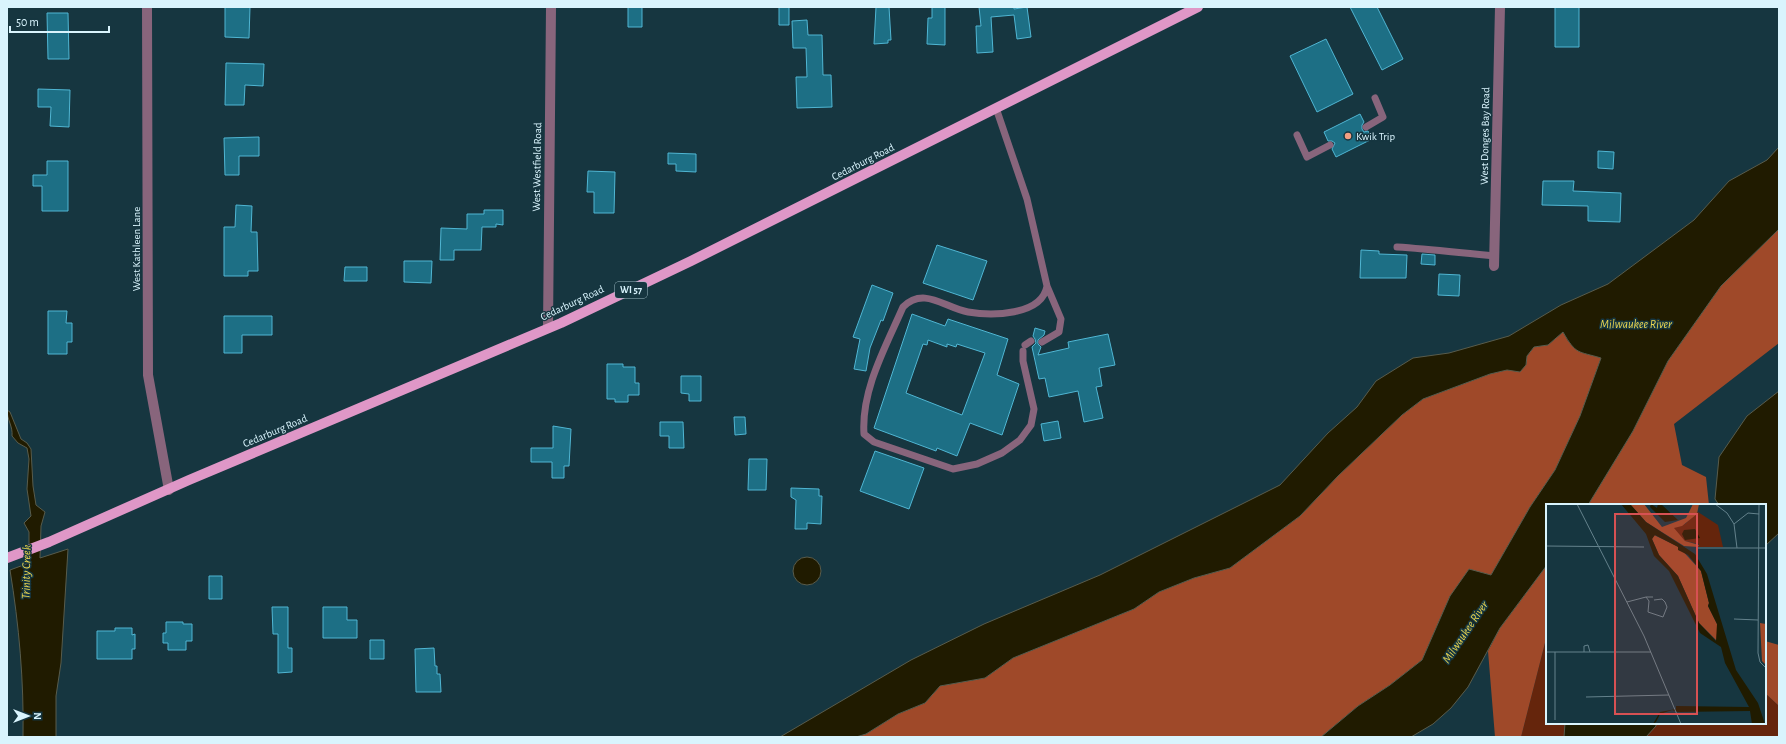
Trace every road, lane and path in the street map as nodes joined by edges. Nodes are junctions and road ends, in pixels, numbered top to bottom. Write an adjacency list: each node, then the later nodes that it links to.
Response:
1 (147, 7): 16 (street, West Kathleen Lane)
2 (551, 7): 13 (street, West Westfield Road)
3 (1198, 7): 6 (main road, Cedarburg Road / WI 57)
4 (1500, 7): 11 (street, West Donges Bay Road)
5 (1375, 98): 7 (lane)
6 (996, 108): 12 (lane); 13 (main road, Cedarburg Road / WI 57)
7 (1366, 127)
8 (1297, 135): 9 (lane)
9 (1330, 145)
10 (1397, 247): 11 (lane)
11 (1494, 261)
12 (1047, 286): 14 (lane); 15 (lane)
13 (548, 328): 16 (main road, Cedarburg Road / WI 57)
14 (1042, 342)
15 (1026, 346)
16 (169, 490): 17 (main road, Cedarburg Road / WI 57)
17 (9, 558)

